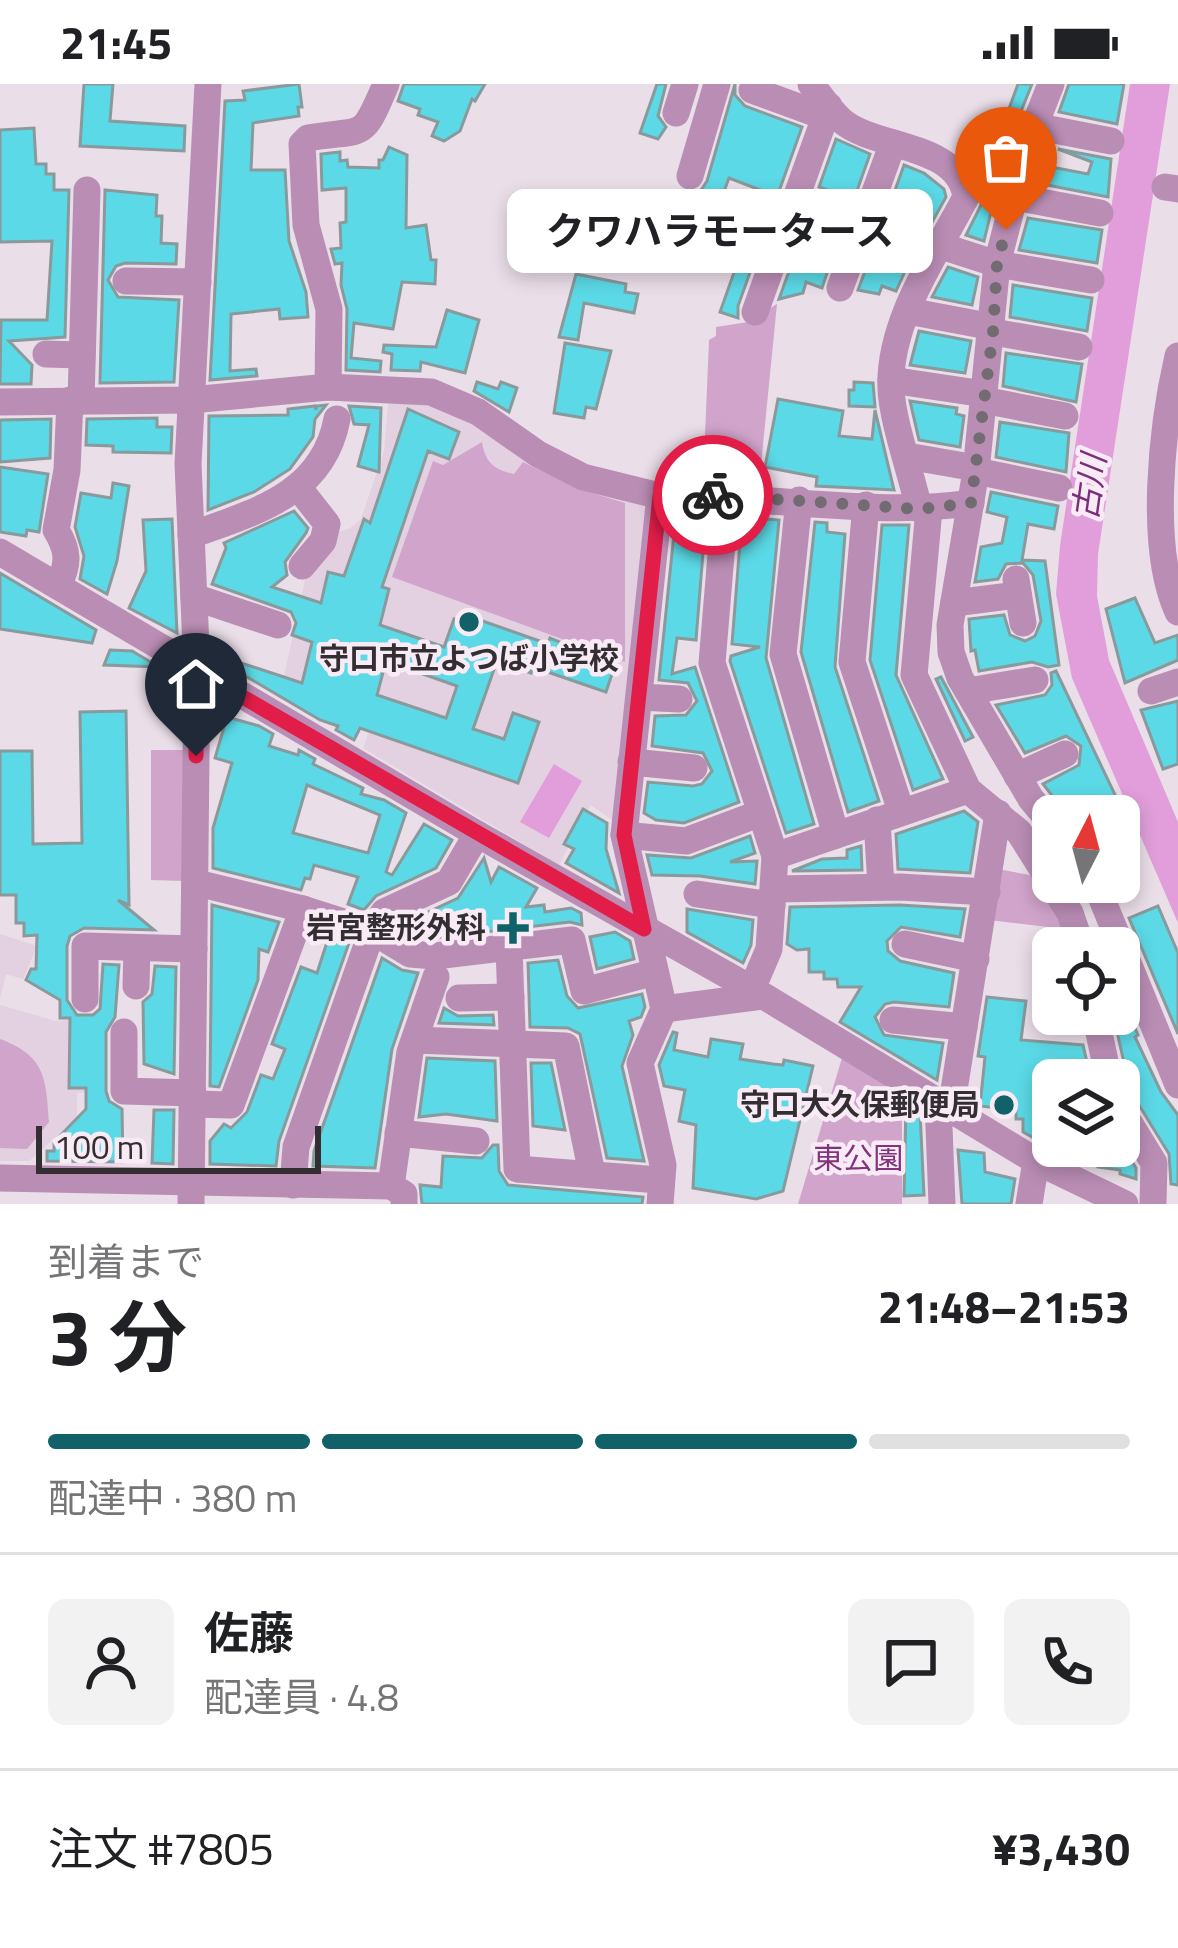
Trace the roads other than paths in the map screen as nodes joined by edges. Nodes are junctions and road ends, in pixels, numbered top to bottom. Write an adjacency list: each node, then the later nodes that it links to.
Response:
1 (208, 84): 22 (street)
2 (386, 84): 32 (street)
3 (685, 84): 8 (street)
4 (717, 84): 12 (street)
5 (754, 84): 7 (street)
6 (1051, 84): 9 (street)
7 (822, 102): 11 (street); 15 (street)
8 (676, 113)
9 (1034, 126): 10 (street); 14 (street)
10 (1111, 141)
11 (893, 143): 17 (street); 18 (street)
12 (690, 176)
13 (87, 190): 29 (street)
14 (1015, 197): 16 (street); 19 (street)
15 (796, 199): 17 (street); 25 (street)
16 (1100, 213)
17 (864, 223): 18 (street); 23 (street)
18 (941, 248): 19 (street); 24 (street)
19 (997, 264): 20 (street); 26 (street)
20 (1090, 280)
21 (125, 281): 22 (street)
22 (198, 282): 35 (street)
23 (840, 288)
24 (908, 311): 26 (street); 31 (street)
25 (755, 312)
26 (993, 330): 27 (street); 33 (street)
27 (1078, 347)
28 (46, 354): 29 (street)
29 (82, 356): 34 (street)
30 (1178, 356): 38 (street)
31 (891, 380): 33 (street); 40 (street)
32 (328, 387): 35 (street); 45 (street)
33 (984, 397): 37 (street); 41 (street)
34 (75, 400): 35 (street); 36 (street); 53 (street)
35 (191, 400): 50 (street)
36 (0, 401)
37 (1065, 416)
38 (1171, 416): 57 (street)
39 (337, 419): 42 (street)
40 (908, 456): 41 (street); 49 (street)
41 (976, 470): 43 (street); 47 (street)
42 (298, 488): 50 (street); 52 (street)
43 (1059, 488)
44 (726, 495): 45 (street); 46 (street); 70 (street)
45 (660, 496): 62 (street)
46 (799, 500): 48 (street); 75 (street)
47 (971, 503): 49 (street); 56 (street)
48 (866, 505): 49 (street); 72 (street)
49 (924, 509): 68 (street)
50 (191, 535): 54 (street)
51 (0, 551): 53 (street)
52 (302, 566)
53 (58, 586): 59 (street)
54 (194, 597): 58 (street); 59 (street)
55 (1019, 599): 56 (street)
56 (953, 603): 61 (street)
57 (1178, 612)
58 (278, 625)
59 (196, 670): 73 (street); 77 (street)
60 (1035, 680): 61 (street)
61 (968, 691): 67 (street)
62 (639, 697): 63 (street); 65 (street)
63 (679, 699)
64 (1065, 754): 67 (street)
65 (632, 763): 66 (street); 74 (street)
66 (694, 768)
67 (1017, 776): 69 (street)
68 (968, 790): 71 (street); 72 (street)
69 (1032, 796)
70 (761, 813): 74 (street); 76 (street)
71 (998, 813): 79 (street); 84 (street)
72 (889, 815): 75 (street); 78 (street)
73 (477, 834): 85 (street); 86 (street)
74 (624, 835): 85 (street)
75 (836, 835): 76 (street)
76 (775, 856): 81 (street)
77 (197, 883): 83 (street); 90 (street)
78 (881, 887): 79 (street); 81 (street)
79 (987, 892): 91 (street)
80 (697, 894): 81 (street)
81 (773, 897): 95 (street)
82 (1104, 903): 105 (street)
83 (303, 909): 86 (street); 106 (street)
84 (1075, 927)
85 (644, 929): 92 (street); 95 (street)
86 (372, 932): 89 (street); 115 (street)
87 (904, 944): 91 (street)
88 (136, 948): 90 (street); 94 (street); 98 (street)
89 (509, 948): 92 (street); 96 (street)
90 (194, 949): 106 (street)
91 (976, 959): 101 (street)
92 (655, 972): 99 (street)
93 (436, 977): 103 (street)
94 (136, 986)
95 (758, 992): 99 (street); 107 (street)
96 (512, 997): 97 (street); 104 (street)
97 (459, 998)
98 (85, 999)
99 (664, 1009): 117 (street)
100 (893, 1020): 101 (street)
101 (964, 1027): 107 (street)
102 (124, 1031): 106 (street)
103 (415, 1040): 104 (street); 108 (street)
104 (514, 1044): 114 (street); 114 (street)
105 (1178, 1085)
106 (193, 1099): 118 (street)
107 (944, 1105): 111 (street); 123 (street)
108 (398, 1132): 110 (street); 120 (street)
109 (1140, 1140): 122 (street)
110 (476, 1141)
111 (1032, 1159)
112 (1035, 1167): 124 (street)
113 (1048, 1167): 121 (street)
114 (592, 1174): 117 (street)
115 (293, 1185): 118 (street); 119 (street)
116 (18, 1187): 118 (street)
117 (660, 1192)
118 (192, 1194)
119 (345, 1195): 120 (street)
120 (398, 1195)
121 (1122, 1203): 122 (street)
122 (1155, 1203)
123 (942, 1204)
124 (1029, 1204)

